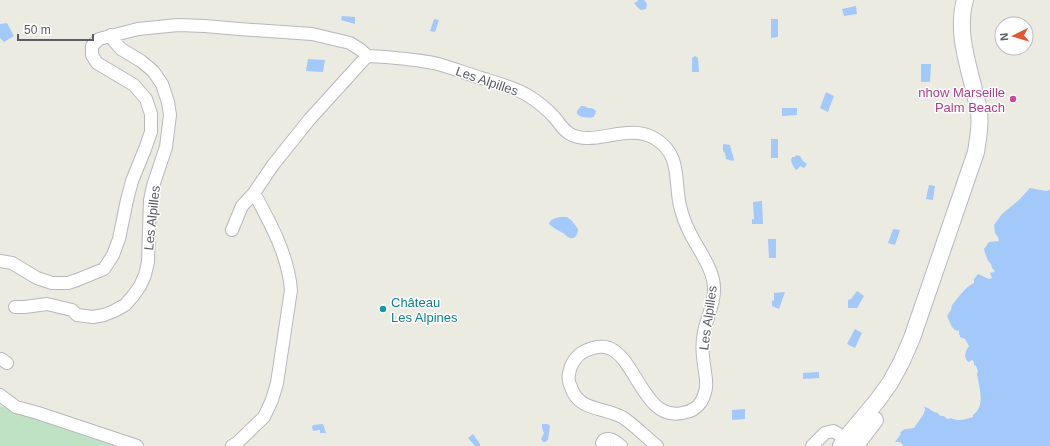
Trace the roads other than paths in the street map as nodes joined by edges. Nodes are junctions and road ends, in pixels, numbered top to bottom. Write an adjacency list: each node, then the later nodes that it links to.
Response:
1 (964, 0): 10 (main road)
2 (975, 0): 10 (main road)
3 (111, 35): 4 (street, Les Alpilles); 7 (street, Les Alpilles); 8 (street, Les Alpilles)
4 (367, 56): 5 (street); 15 (street, Les Alpilles)
5 (254, 193): 6 (street); 12 (street)
6 (232, 230)
7 (0, 261)
8 (16, 307)
9 (0, 394): 11 (street)
10 (850, 444): 16 (street)
11 (137, 446)
12 (232, 446)
13 (604, 446): 14 (street)
14 (621, 446)
15 (657, 446)
16 (812, 446)

